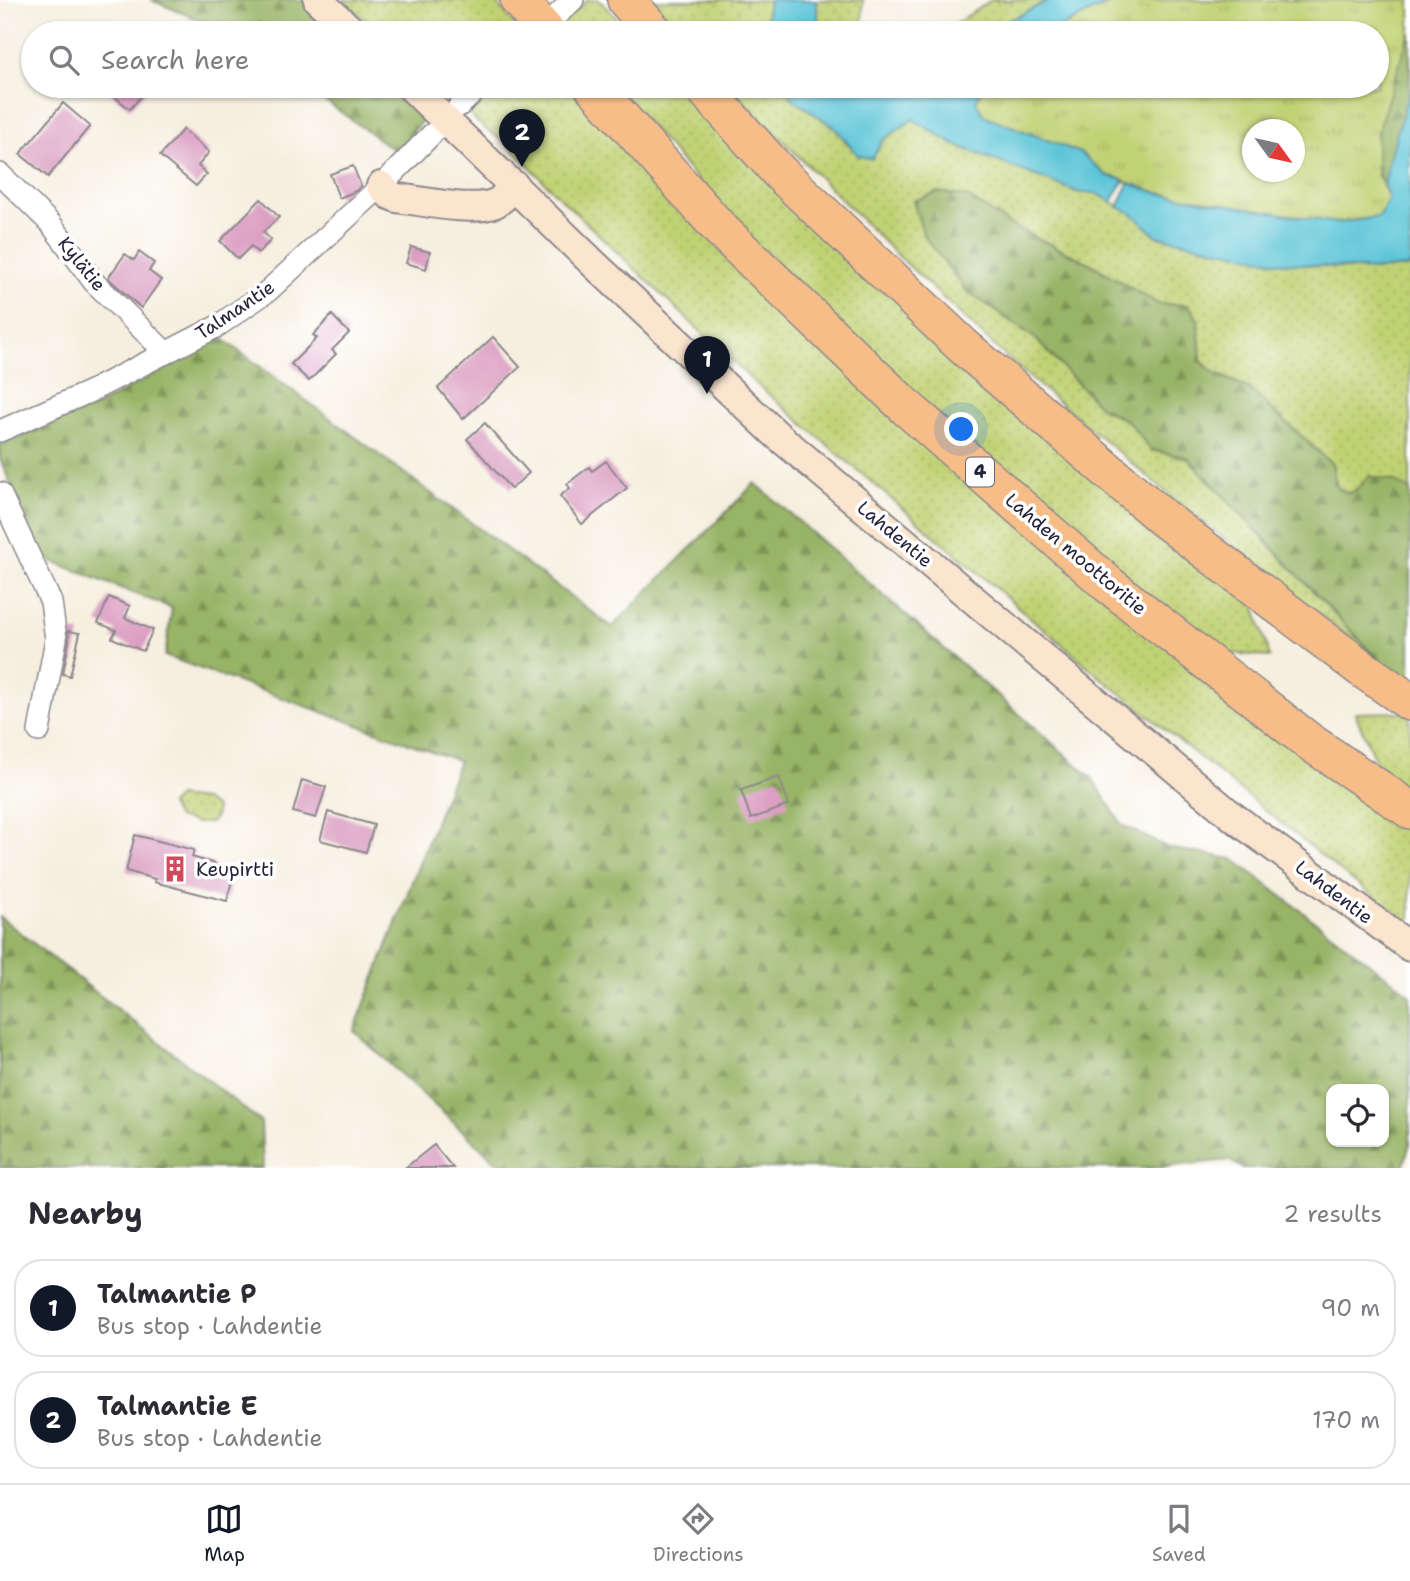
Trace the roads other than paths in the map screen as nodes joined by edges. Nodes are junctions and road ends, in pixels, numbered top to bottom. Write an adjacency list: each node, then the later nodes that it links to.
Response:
1 (318, 0): 5 (main road)
2 (519, 0): 4 (highway)
3 (625, 0): 6 (highway)
4 (559, 16)
5 (341, 21)
6 (644, 21)
7 (423, 98): 14 (main road, Lahdentie)
8 (468, 98): 11 (street)
9 (604, 98): 21 (highway, Lahden moottoritie / 4)
10 (713, 98): 19 (highway)
11 (459, 106)
12 (432, 134): 15 (street, Talmantie)
13 (0, 174): 16 (street, Kylätie)
14 (514, 185): 15 (main road); 22 (main road, Lahdentie)
15 (381, 187): 16 (street, Talmantie)
16 (166, 353): 17 (street, Talmantie)
17 (0, 431)
18 (0, 494): 20 (street)
19 (1410, 702)
20 (39, 731)
21 (1410, 810)
22 (1410, 947)

